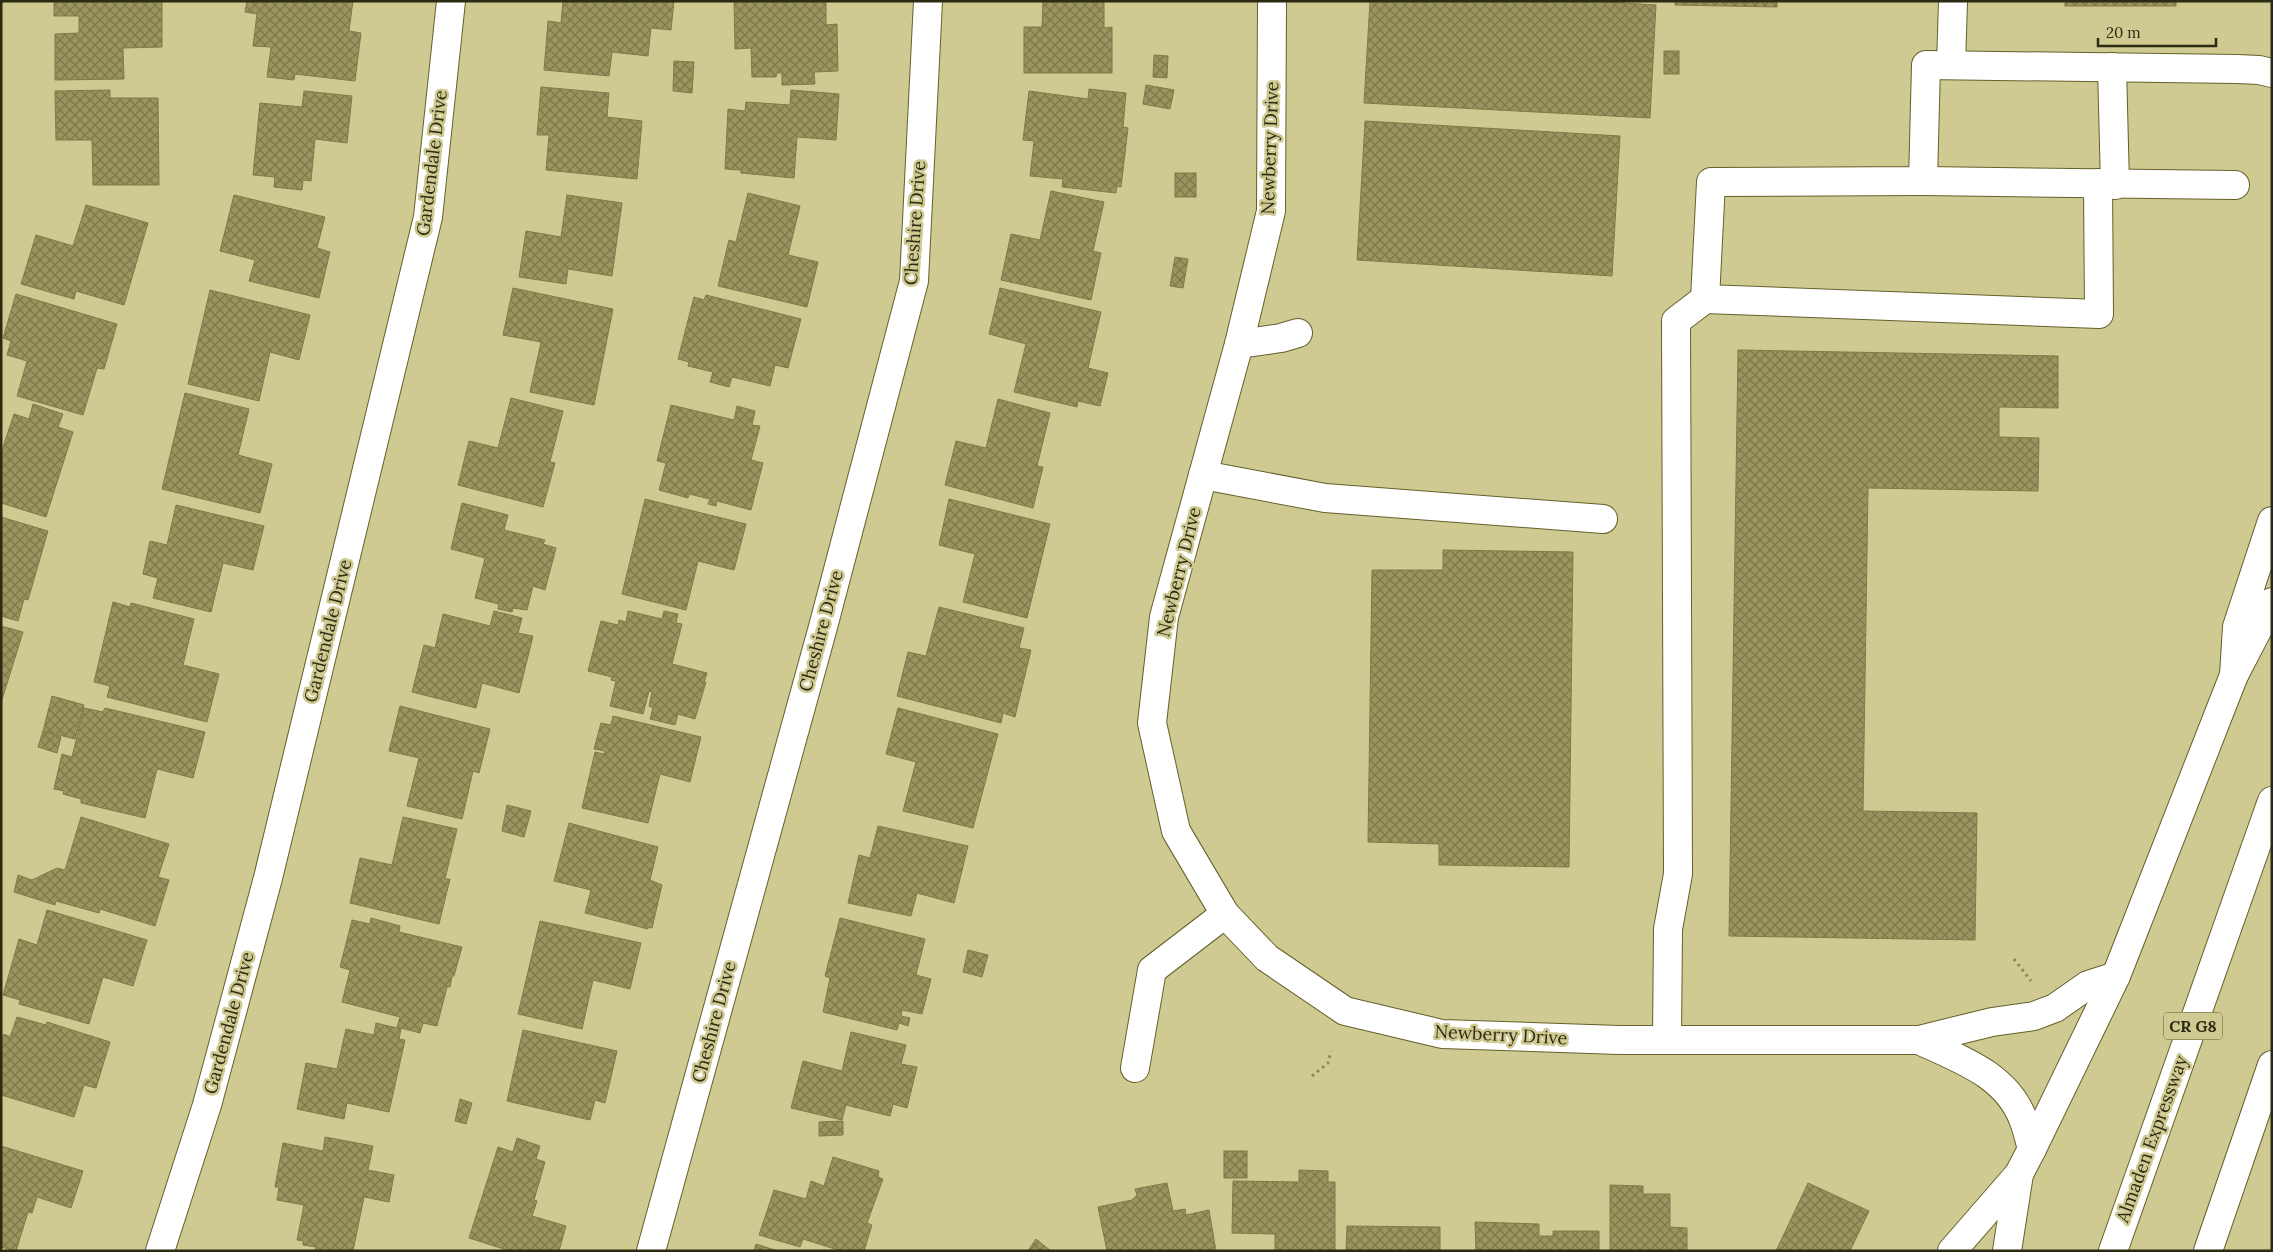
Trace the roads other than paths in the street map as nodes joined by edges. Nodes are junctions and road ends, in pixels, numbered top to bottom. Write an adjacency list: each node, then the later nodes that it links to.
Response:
1 (451, 1): 28 (main road, Gardendale Drive)
2 (928, 1): 29 (main road, Cheshire Drive)
3 (1272, 1): 13 (main road, Newberry Drive)
4 (1952, 1): 5 (main road)
5 (1951, 65): 6 (main road); 8 (main road)
6 (2112, 67): 7 (main road); 9 (main road)
7 (2272, 73)
8 (1922, 181): 9 (main road); 11 (main road)
9 (2106, 184): 10 (main road); 11 (main road)
10 (2235, 185)
11 (1705, 299): 22 (main road)
12 (1298, 333): 13 (main road)
13 (1239, 344): 14 (main road, Newberry Drive)
14 (1203, 475): 15 (main road); 20 (main road, Newberry Drive)
15 (1602, 519)
16 (2272, 521): 18 (main road)
17 (2272, 602): 18 (main road)
18 (2234, 675): 21 (main road)
19 (2272, 801): 32 (main road, Almaden Expressway / CR G8)
20 (1225, 914): 22 (main road, Newberry Drive); 25 (main road)
21 (2116, 976): 23 (main road); 26 (main road)
22 (1667, 1040): 23 (main road, Newberry Drive)
23 (1919, 1040): 26 (main road)
24 (2272, 1065): 33 (main road)
25 (1135, 1068)
26 (2032, 1149): 27 (main road)
27 (2019, 1174): 30 (main road); 31 (main road)
28 (160, 1251)
29 (651, 1251)
30 (1952, 1251)
31 (2007, 1251)
32 (2113, 1251)
33 (2208, 1251)

